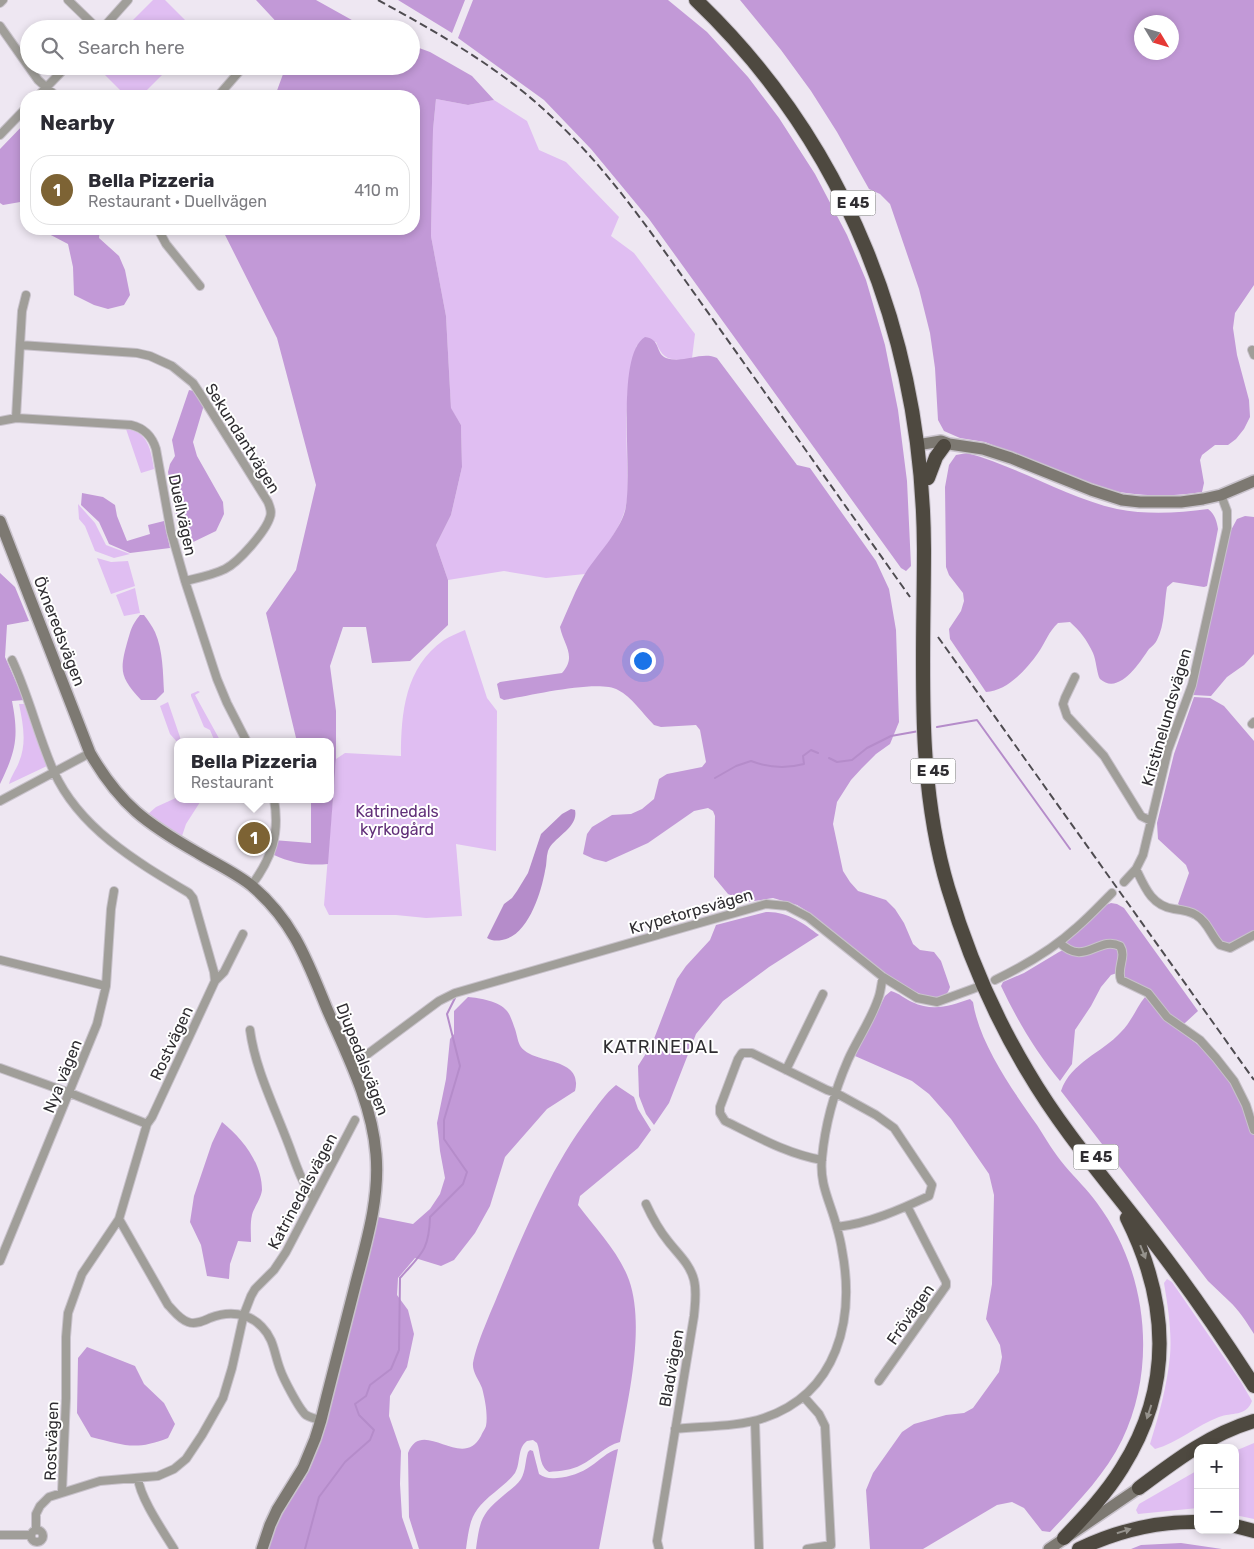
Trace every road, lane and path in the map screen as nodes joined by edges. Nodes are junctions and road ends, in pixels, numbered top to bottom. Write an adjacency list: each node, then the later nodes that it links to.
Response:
1 (3, 0): 6 (street)
2 (68, 0): 7 (street)
3 (128, 0): 8 (street)
4 (696, 0): 24 (highway, E 45)
5 (705, 0): 24 (highway, E 45)
6 (0, 3)
7 (89, 20)
8 (110, 20)
9 (0, 26): 10 (street)
10 (20, 55)
11 (34, 75): 14 (street)
12 (59, 75): 14 (street)
13 (236, 75): 15 (street)
14 (46, 89)
15 (223, 90)
16 (20, 114): 17 (street)
17 (0, 135)
18 (161, 235): 19 (street)
19 (200, 286)
20 (26, 295): 21 (street)
21 (20, 345): 22 (street); 30 (street, Sekundantvägen)
22 (16, 418): 23 (street, Duellvägen); 30 (street, Duellvägen)
23 (0, 421)
24 (921, 444): 25 (street); 26 (highway, E 45); 64 (highway, E 45)
25 (947, 445): 26 (highway); 28 (street)
26 (928, 478): 72 (highway, E 45)
27 (1254, 481): 28 (street)
28 (1221, 495): 38 (street, Kristinelundsvägen)
29 (0, 520): 34 (street, Öxneredsvägen)
30 (185, 581): 33 (street, Duellvägen)
31 (12, 660): 35 (street)
32 (1075, 677): 38 (street)
33 (245, 738)
34 (90, 753): 35 (street); 41 (street, Djupedalsvägen)
35 (55, 773): 36 (street); 50 (street)
36 (0, 801)
37 (274, 803): 41 (street)
38 (1151, 821): 39 (street, Kristinelundsvägen)
39 (1136, 869): 40 (street, Kristinelundsvägen); 45 (street)
40 (1124, 882)
41 (251, 886): 55 (street, Djupedalsvägen)
42 (114, 891): 51 (street, Nya vägen)
43 (1112, 893): 46 (street)
44 (243, 934): 50 (street, Rostvägen)
45 (1254, 935)
46 (1059, 942): 49 (street); 62 (street)
47 (0, 960): 51 (street)
48 (883, 977): 52 (street); 55 (street, Krypetorpsvägen); 59 (street)
49 (995, 980)
50 (215, 981): 61 (street, Rostvägen)
51 (106, 986): 58 (street, Nya vägen)
52 (978, 987)
53 (823, 994): 57 (street)
54 (250, 1030): 65 (street)
55 (351, 1064): 76 (street, Djupedalsvägen)
56 (0, 1068): 58 (street)
57 (786, 1070): 59 (street); 63 (street)
58 (70, 1092): 61 (street); 70 (street, Nya vägen)
59 (836, 1093): 63 (street); 67 (street)
60 (354, 1120): 65 (street, Katrinedalsvägen)
61 (147, 1124): 68 (street, Rostvägen)
62 (1254, 1130)
63 (822, 1160): 69 (street)
64 (1115, 1192): 74 (highway, E 45); 91 (highway, one-way to 91)
65 (314, 1198): 71 (street, Katrinedalsvägen)
66 (646, 1204): 80 (street, Bladvägen)
67 (907, 1206): 69 (street); 73 (street, Frövägen)
68 (119, 1219): 71 (street); 85 (street, Rostvägen)
69 (837, 1227): 75 (street)
70 (0, 1261)
71 (244, 1314): 76 (street); 83 (street, Katrinedalsvägen)
72 (1254, 1372)
73 (879, 1381)
74 (1254, 1386)
75 (804, 1396): 77 (street); 97 (street)
76 (321, 1420): 94 (street, Djupedalsvägen)
77 (755, 1421): 80 (street); 96 (street)
78 (1254, 1421): 84 (highway)
79 (1254, 1428): 81 (highway)
80 (674, 1429): 95 (street, Bladvägen)
81 (1216, 1444)
82 (1194, 1454): 84 (highway)
83 (138, 1478): 85 (street, Katrinedalsvägen); 93 (street)
84 (1139, 1488): 91 (street)
85 (62, 1492): 89 (street, Katrinedalsvägen)
86 (1194, 1522): 99 (highway, one-way to 86)
87 (1239, 1527): 88 (highway)
88 (1254, 1531)
89 (33, 1532): 90 (street); 92 (street)
90 (0, 1535)
91 (1064, 1538): 98 (street)
92 (46, 1549)
93 (174, 1549)
94 (262, 1549)
95 (659, 1549)
96 (759, 1549)
97 (807, 1549)
98 (1049, 1549)
99 (1079, 1549)

